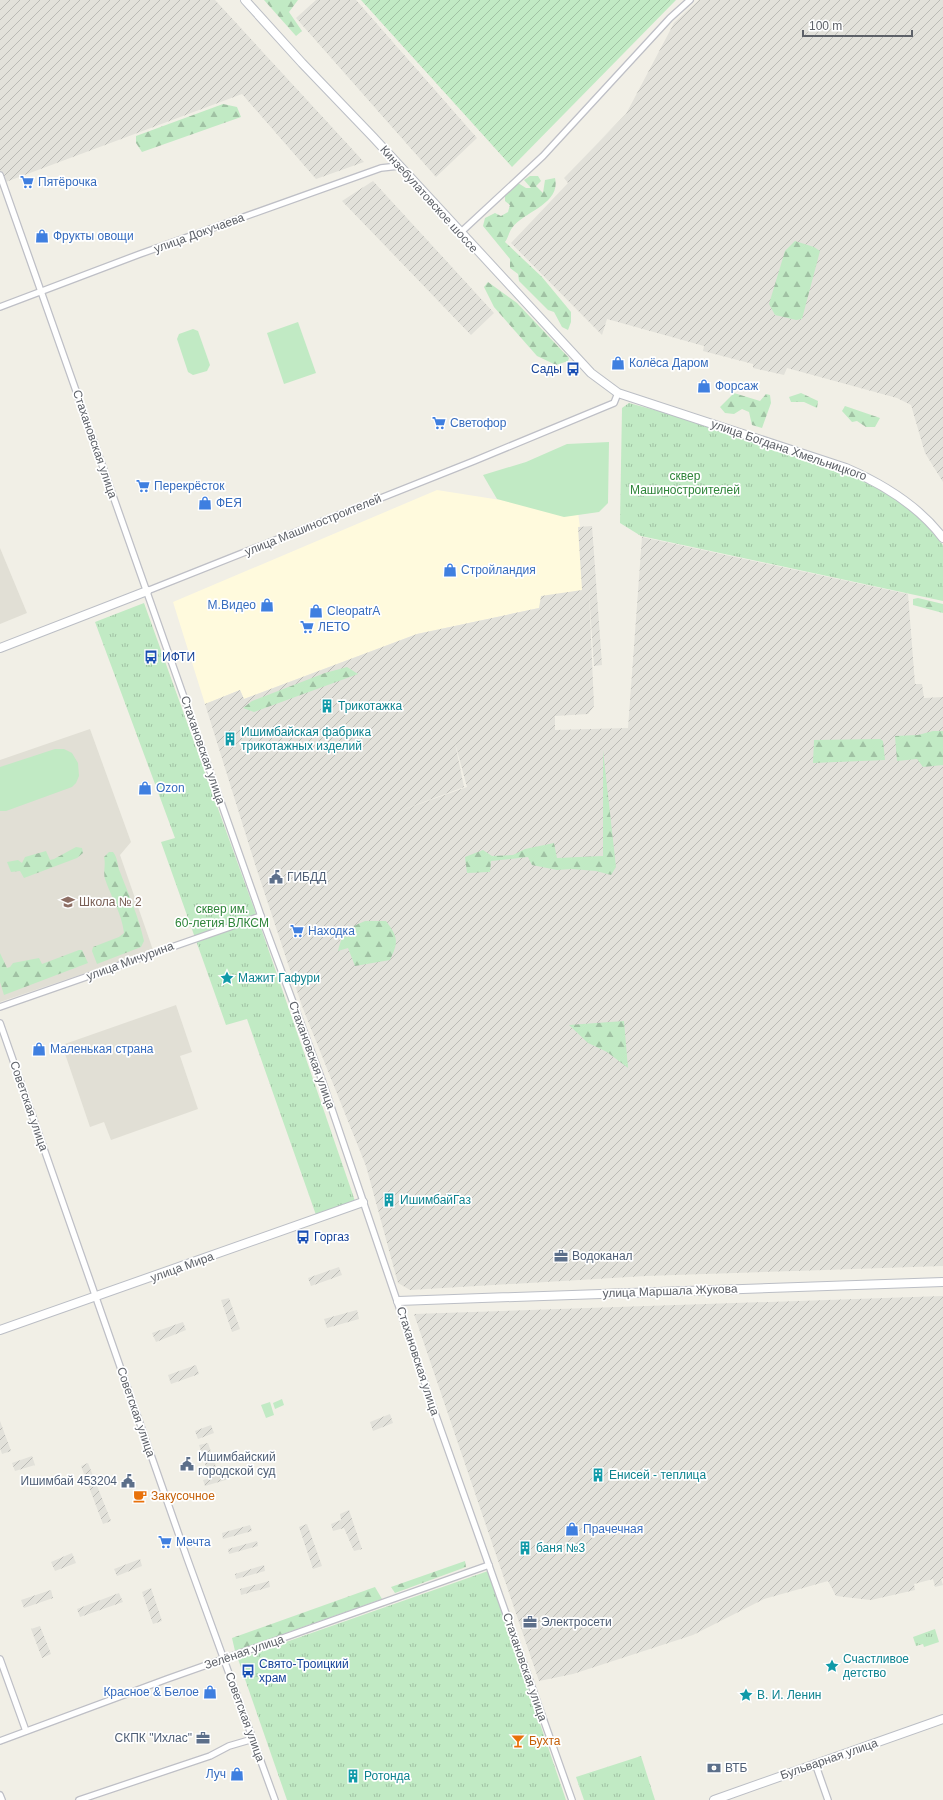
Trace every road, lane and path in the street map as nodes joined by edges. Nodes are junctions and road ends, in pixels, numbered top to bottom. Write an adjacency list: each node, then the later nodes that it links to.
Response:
1 (245, 0): 3 (main road, Кинзебулатовское шоссе)
2 (690, 0): 5 (street)
3 (399, 166): 5 (main road, Кинзебулатовское шоссе); 6 (street, улица Докучаева)
4 (0, 175): 6 (street, Стахановская улица)
5 (460, 233): 8 (main road, Кинзебулатовское шоссе)
6 (41, 290): 7 (street, улица Докучаева); 10 (street, Стахановская улица)
7 (0, 307)
8 (618, 393): 9 (main road, улица Богдана Хмельницкого); 10 (street, улица Машиностроителей)
9 (943, 538)
10 (147, 592): 11 (main road, улица Машиностроителей); 12 (street, Стахановская улица)
11 (0, 648)
12 (260, 916): 13 (street, улица Мичурина); 15 (street, Стахановская улица)
13 (0, 1007)
14 (0, 1023): 17 (street, Советская улица)
15 (363, 1202): 17 (main road, улица Мира); 18 (street, Стахановская улица)
16 (943, 1282): 18 (main road, улица Маршала Жукова)
17 (95, 1297): 19 (main road, улица Мира); 22 (street, Советская улица)
18 (398, 1301): 20 (street, Стахановская улица)
19 (0, 1330)
20 (488, 1565): 22 (street, Зелёная улица); 32 (street, Стахановская улица)
21 (0, 1659): 24 (street)
22 (224, 1659): 24 (street, Зелёная улица); 25 (street, Советская улица)
23 (943, 1719): 27 (main road, Бульварная улица)
24 (26, 1731): 26 (street, Зелёная улица)
25 (253, 1739): 30 (street); 31 (street, Советская улица)
26 (0, 1741)
27 (815, 1763): 33 (main road, Бульварная улица); 34 (street)
28 (0, 1795): 29 (street)
29 (2, 1800)
30 (79, 1800)
31 (275, 1800)
32 (572, 1800)
33 (714, 1800)
34 (828, 1800)

